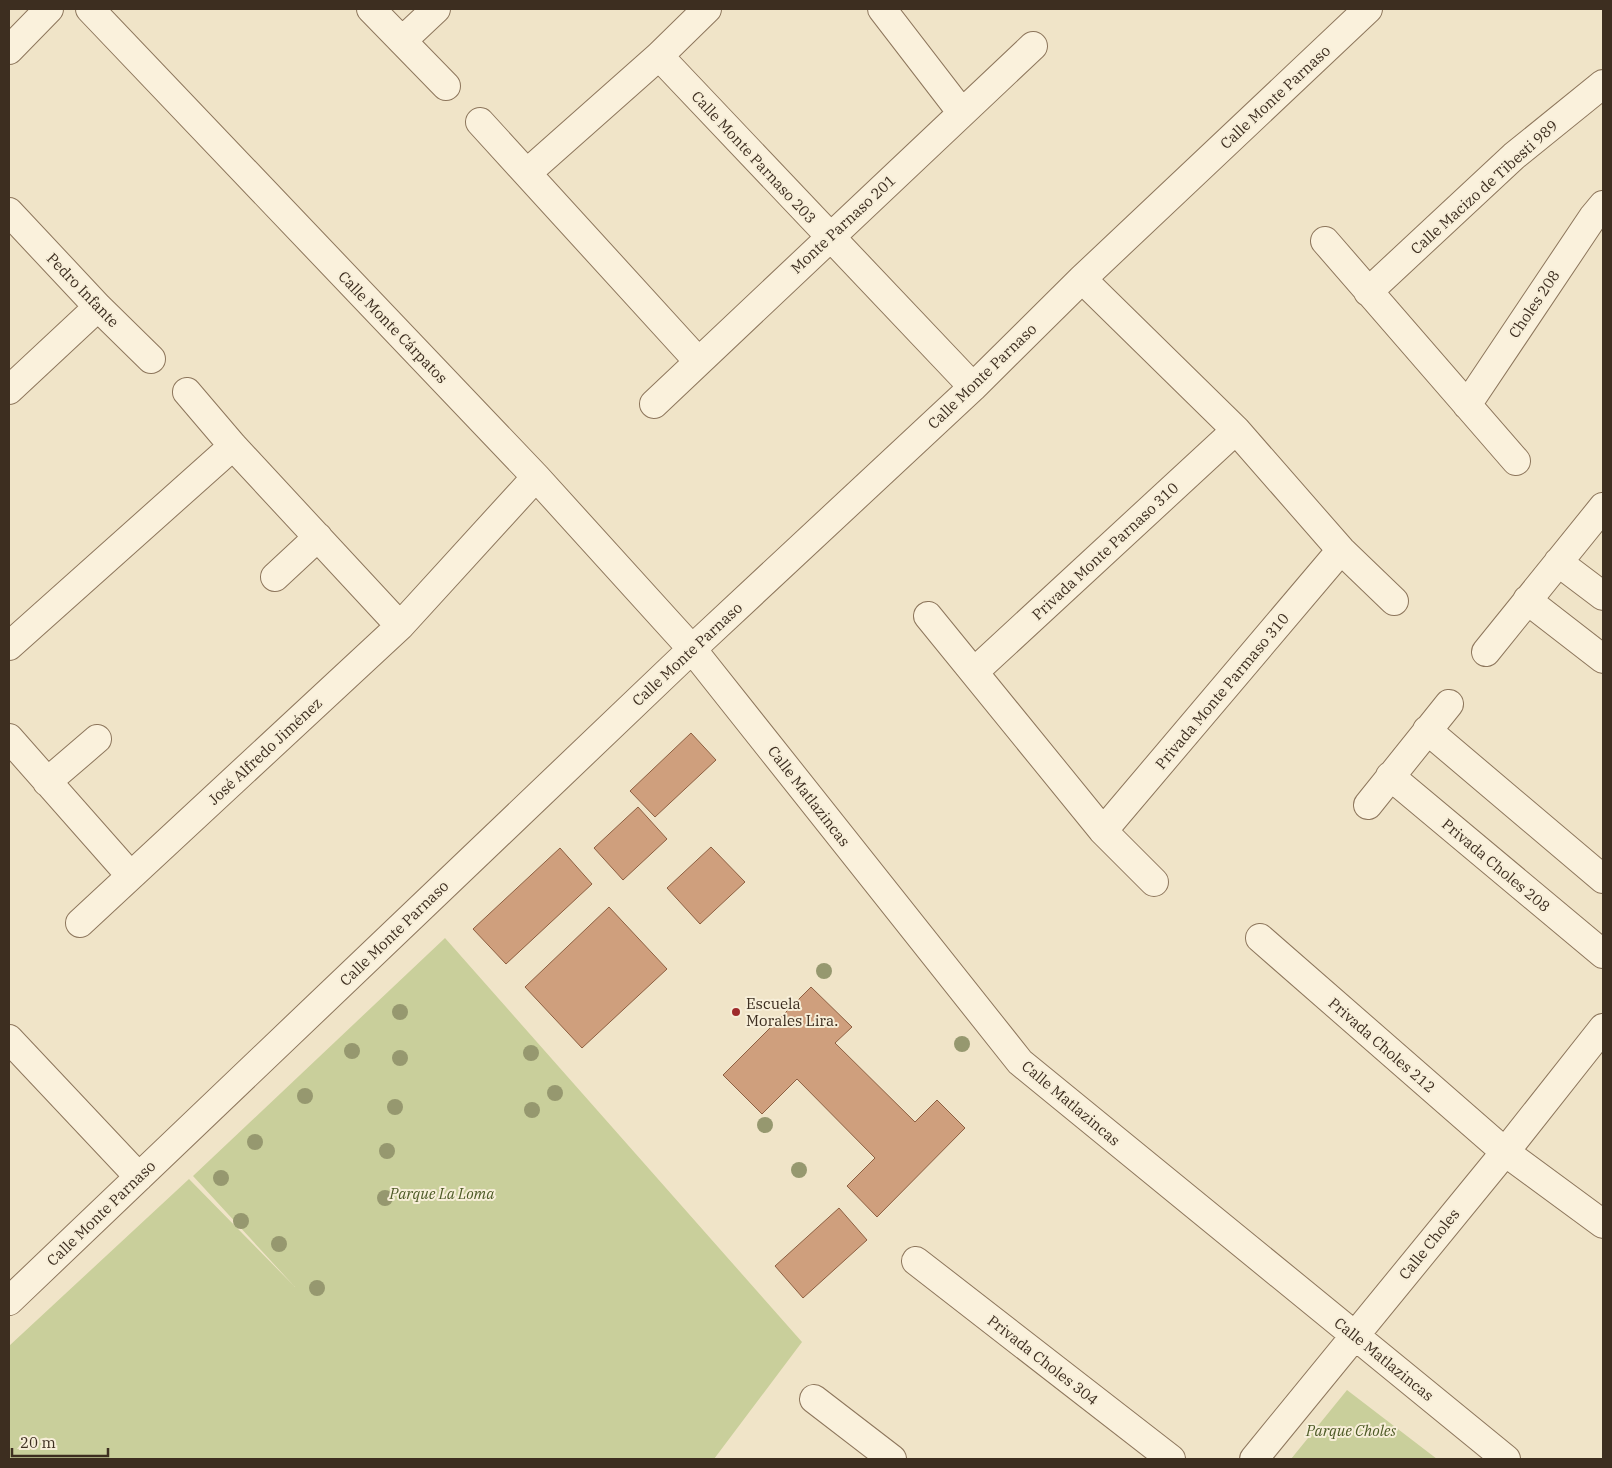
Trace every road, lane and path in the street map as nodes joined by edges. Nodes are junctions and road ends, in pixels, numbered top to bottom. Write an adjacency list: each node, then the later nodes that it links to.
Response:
1 (49, 9): 10 (street)
2 (90, 9): 34 (street, Calle Monte Cárpatos)
3 (370, 9): 8 (street)
4 (436, 9): 8 (street)
5 (707, 9): 11 (street)
6 (882, 9): 14 (street)
7 (1368, 9): 21 (street, Calle Monte Parnaso)
8 (402, 41): 13 (street)
9 (1033, 46): 14 (street, Monte Parnaso 201)
10 (9, 50)
11 (659, 56): 16 (street); 19 (street, Calle Monte Parnaso 203)
12 (1603, 84): 22 (street, Calle Macizo de Tibesti 989)
13 (446, 86)
14 (962, 112): 19 (street, Monte Parnaso 201)
15 (480, 122): 16 (street)
16 (527, 174): 25 (street)
17 (1603, 205): 30 (street, Choles 208)
18 (11, 220): 23 (street, Pedro Infante)
19 (830, 237): 25 (street, Monte Parnaso 201); 26 (street, Calle Monte Parnaso 203)
20 (1325, 241): 22 (street)
21 (1082, 279): 26 (street, Calle Monte Parnaso); 31 (street)
22 (1368, 292): 30 (street)
23 (98, 307): 24 (street, Pedro Infante); 27 (street)
24 (151, 359)
25 (698, 361): 29 (street, Monte Parnaso 201)
26 (973, 387): 46 (street, Calle Monte Parnaso)
27 (9, 390)
28 (187, 392): 32 (street)
29 (654, 404)
30 (1467, 405): 33 (street)
31 (1236, 430): 37 (street); 49 (street, Privada Monte Parnaso 310)
32 (233, 446): 36 (street); 45 (street)
33 (1516, 461)
34 (536, 477): 44 (street, José Alfredo Jiménez); 46 (street, Calle Monte Cárpatos)
35 (1603, 507): 38 (street)
36 (318, 537): 39 (street); 44 (street)
37 (1341, 550): 42 (street); 57 (street, Privada Monte Parmaso 310)
38 (1558, 562): 40 (street); 41 (street)
39 (274, 577)
40 (1603, 596)
41 (1526, 600): 47 (street); 48 (street)
42 (1394, 601)
43 (928, 616): 49 (street)
44 (400, 626): 58 (street, José Alfredo Jiménez)
45 (9, 646)
46 (692, 649): 67 (street, Calle Monte Parnaso); 71 (street, Calle Matlazincas)
47 (1486, 652)
48 (1603, 659)
49 (974, 672): 57 (street)
50 (1449, 704): 51 (street)
51 (1428, 730): 54 (street); 59 (street)
52 (9, 738): 55 (street)
53 (97, 739): 55 (street)
54 (1390, 776): 56 (street); 63 (street, Privada Choles 208)
55 (47, 782): 58 (street)
56 (1368, 804)
57 (1103, 831): 60 (street)
58 (130, 876): 61 (street, José Alfredo Jiménez)
59 (1603, 879)
60 (1154, 882)
61 (80, 923)
62 (1260, 938): 66 (street, Privada Choles 212)
63 (1603, 954)
64 (1603, 1028): 66 (street, Calle Choles)
65 (9, 1039): 67 (street)
66 (1505, 1152): 68 (street, Privada Choles 212); 71 (street, Calle Choles)
67 (139, 1177): 70 (street, Calle Monte Parnaso)
68 (1603, 1224)
69 (916, 1262): 74 (street, Privada Choles 304)
70 (9, 1302)
71 (1355, 1335): 75 (street, Calle Choles); 76 (street, Calle Matlazincas)
72 (814, 1399): 73 (street)
73 (892, 1459)
74 (1171, 1459)
75 (1254, 1459)
76 (1506, 1459)

